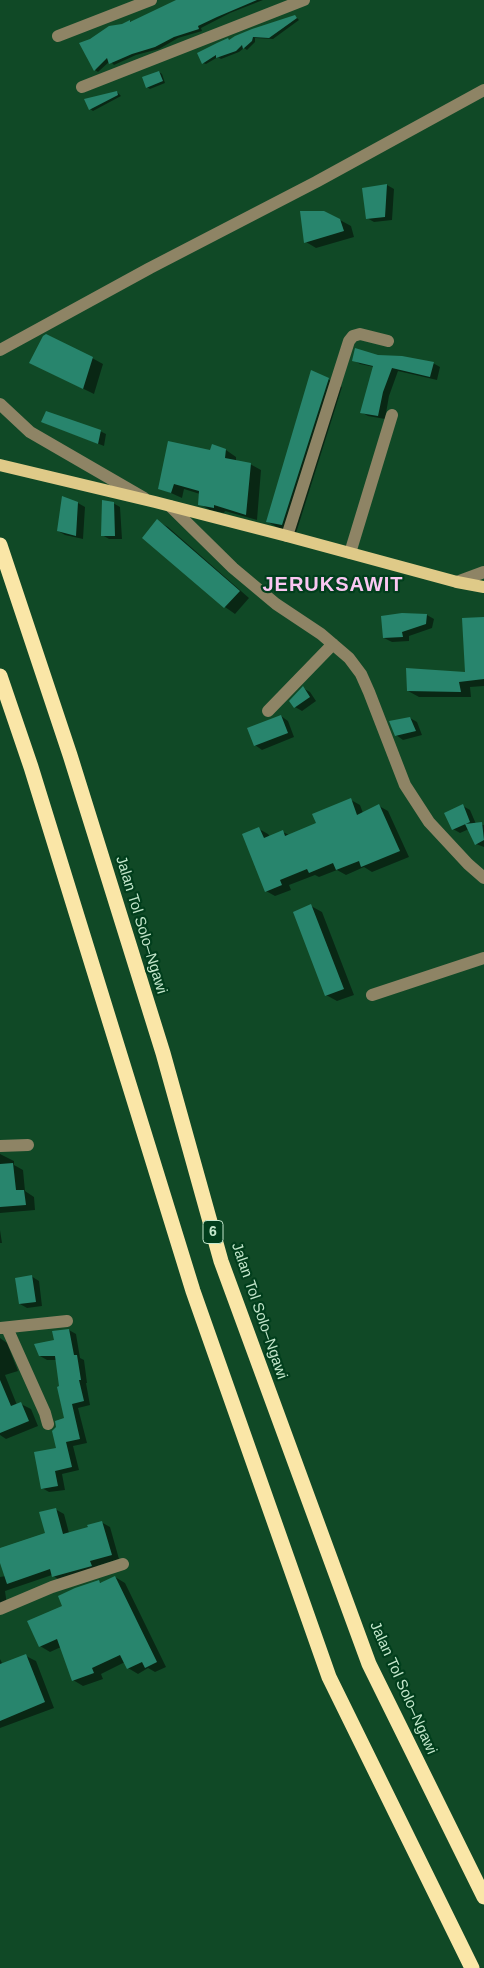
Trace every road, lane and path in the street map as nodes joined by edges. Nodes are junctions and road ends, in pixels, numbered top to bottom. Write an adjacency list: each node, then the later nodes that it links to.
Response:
1 (151, 0): 3 (street)
2 (304, 0): 4 (street)
3 (58, 36)
4 (82, 87)
5 (484, 90): 7 (street)
6 (388, 341): 13 (street)
7 (0, 350)
8 (0, 404): 11 (street)
9 (392, 415): 15 (street)
10 (0, 465): 11 (main road)
11 (146, 500): 12 (main road)
12 (170, 506): 13 (main road); 19 (street)
13 (287, 536): 15 (main road)
14 (0, 545): 32 (highway, Jalan Tol Solo–Ngawi / 6)
15 (350, 553): 17 (main road)
16 (484, 572): 17 (street)
17 (458, 582): 18 (main road)
18 (484, 587)
19 (333, 644): 21 (street); 22 (street)
20 (0, 676): 33 (highway)
21 (268, 711)
22 (482, 873)
23 (484, 958): 24 (street)
24 (372, 995)
25 (28, 1145): 26 (street)
26 (0, 1146)
27 (67, 1321): 28 (street)
28 (4, 1328): 29 (street)
29 (48, 1424)
30 (123, 1564): 31 (street)
31 (0, 1609)
32 (484, 1897)
33 (472, 1968)

